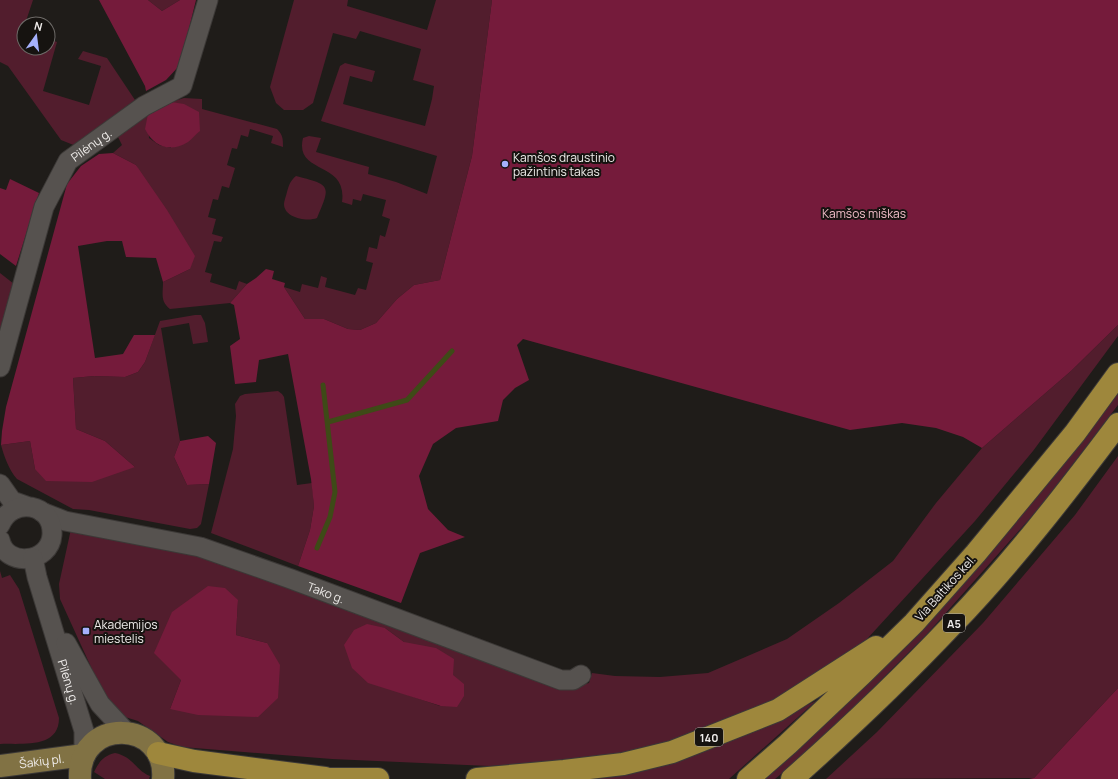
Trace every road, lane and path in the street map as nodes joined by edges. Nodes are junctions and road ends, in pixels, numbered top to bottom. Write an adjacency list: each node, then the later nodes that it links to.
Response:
1 (208, 0): 2 (street, Pilėnų g.)
2 (0, 367)
3 (1118, 374): 14 (highway, Via Baltikos kel. / A5)
4 (1118, 424): 28 (highway, A5)
5 (0, 484): 7 (street)
6 (0, 509): 9 (street)
7 (34, 509): 8 (street, Tako g.); 9 (street); 10 (street)
8 (65, 521): 10 (street); 15 (street, Tako g.)
9 (0, 524)
10 (52, 535): 12 (street)
11 (0, 540): 12 (street)
12 (33, 558): 13 (street, Pilėnų g.)
13 (48, 610): 16 (street, Pilėnų g.); 18 (street, Pilėnų g.)
14 (914, 622): 26 (highway, 140); 27 (highway, Via Baltikos kel. / A5)
15 (581, 675)
16 (126, 732): 17 (main road); 18 (main road)
17 (158, 754): 23 (main road); 24 (highway)
18 (84, 755): 19 (main road, Šakių pl.); 22 (main road)
19 (0, 766)
20 (0, 779): 21 (main road, Šakių pl.)
21 (5, 779)
22 (80, 779)
23 (163, 779)
24 (321, 779): 25 (highway)
25 (378, 779)
26 (477, 779)
27 (748, 779)
28 (792, 779)

